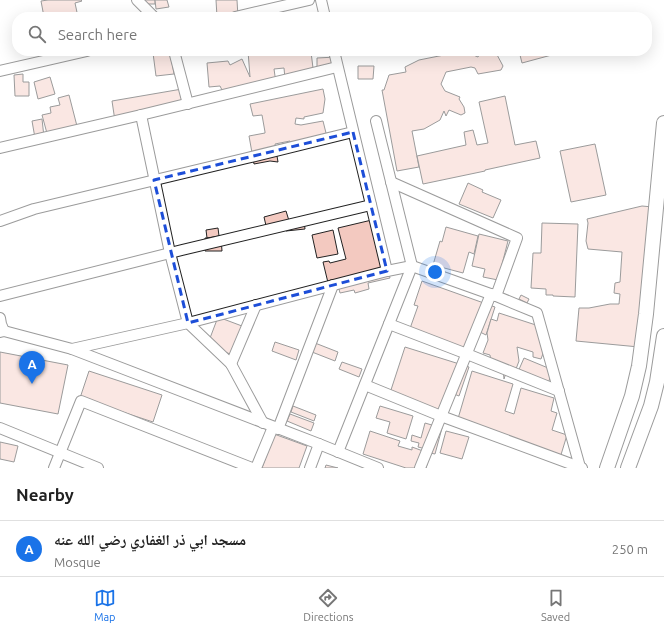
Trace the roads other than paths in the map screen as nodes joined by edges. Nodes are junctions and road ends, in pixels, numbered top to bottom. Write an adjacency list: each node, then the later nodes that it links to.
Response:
1 (137, 0): 4 (street)
2 (309, 0): 5 (street)
3 (322, 0): 6 (street)
4 (149, 12)
5 (257, 12)
6 (325, 12)
7 (65, 56): 11 (street)
8 (175, 56): 12 (street)
9 (335, 56): 10 (street)
10 (337, 67): 12 (street); 16 (street)
11 (0, 71)
12 (188, 104): 13 (street)
13 (141, 115): 17 (street); 18 (street)
14 (376, 121): 19 (street)
15 (664, 123): 55 (main road)
16 (353, 132): 18 (street); 20 (street)
17 (0, 148)
18 (154, 180): 21 (street); 22 (street)
19 (391, 182): 23 (street); 26 (street)
20 (371, 204): 22 (street); 24 (street)
21 (0, 220)
22 (170, 253): 27 (street); 30 (street)
23 (412, 266): 24 (street); 26 (street); 31 (street)
24 (387, 271): 25 (street)
25 (333, 285): 28 (street); 42 (street)
26 (493, 295): 35 (street); 38 (street)
27 (0, 296)
28 (256, 305): 30 (street); 36 (street)
29 (0, 318): 32 (street)
30 (188, 323): 34 (street); 36 (street)
31 (389, 324): 35 (street); 37 (street)
32 (2, 331): 34 (street)
33 (664, 336): 56 (main road)
34 (72, 349): 40 (street)
35 (467, 354): 38 (street); 39 (street)
36 (231, 364): 40 (street)
37 (365, 385): 39 (street); 44 (street)
38 (559, 391): 54 (street)
39 (441, 416): 53 (street); 54 (street)
40 (263, 423): 42 (street)
41 (0, 428): 45 (street)
42 (276, 428): 43 (street); 50 (street)
43 (319, 444): 44 (street); 51 (street)
44 (338, 452): 46 (street)
45 (60, 453): 47 (street); 48 (street); 49 (street)
46 (363, 465): 52 (street)
47 (54, 468)
48 (98, 468)
49 (252, 468)
50 (256, 468)
51 (310, 468)
52 (378, 468)
53 (420, 468)
54 (581, 468)
55 (607, 468)
56 (628, 468)

